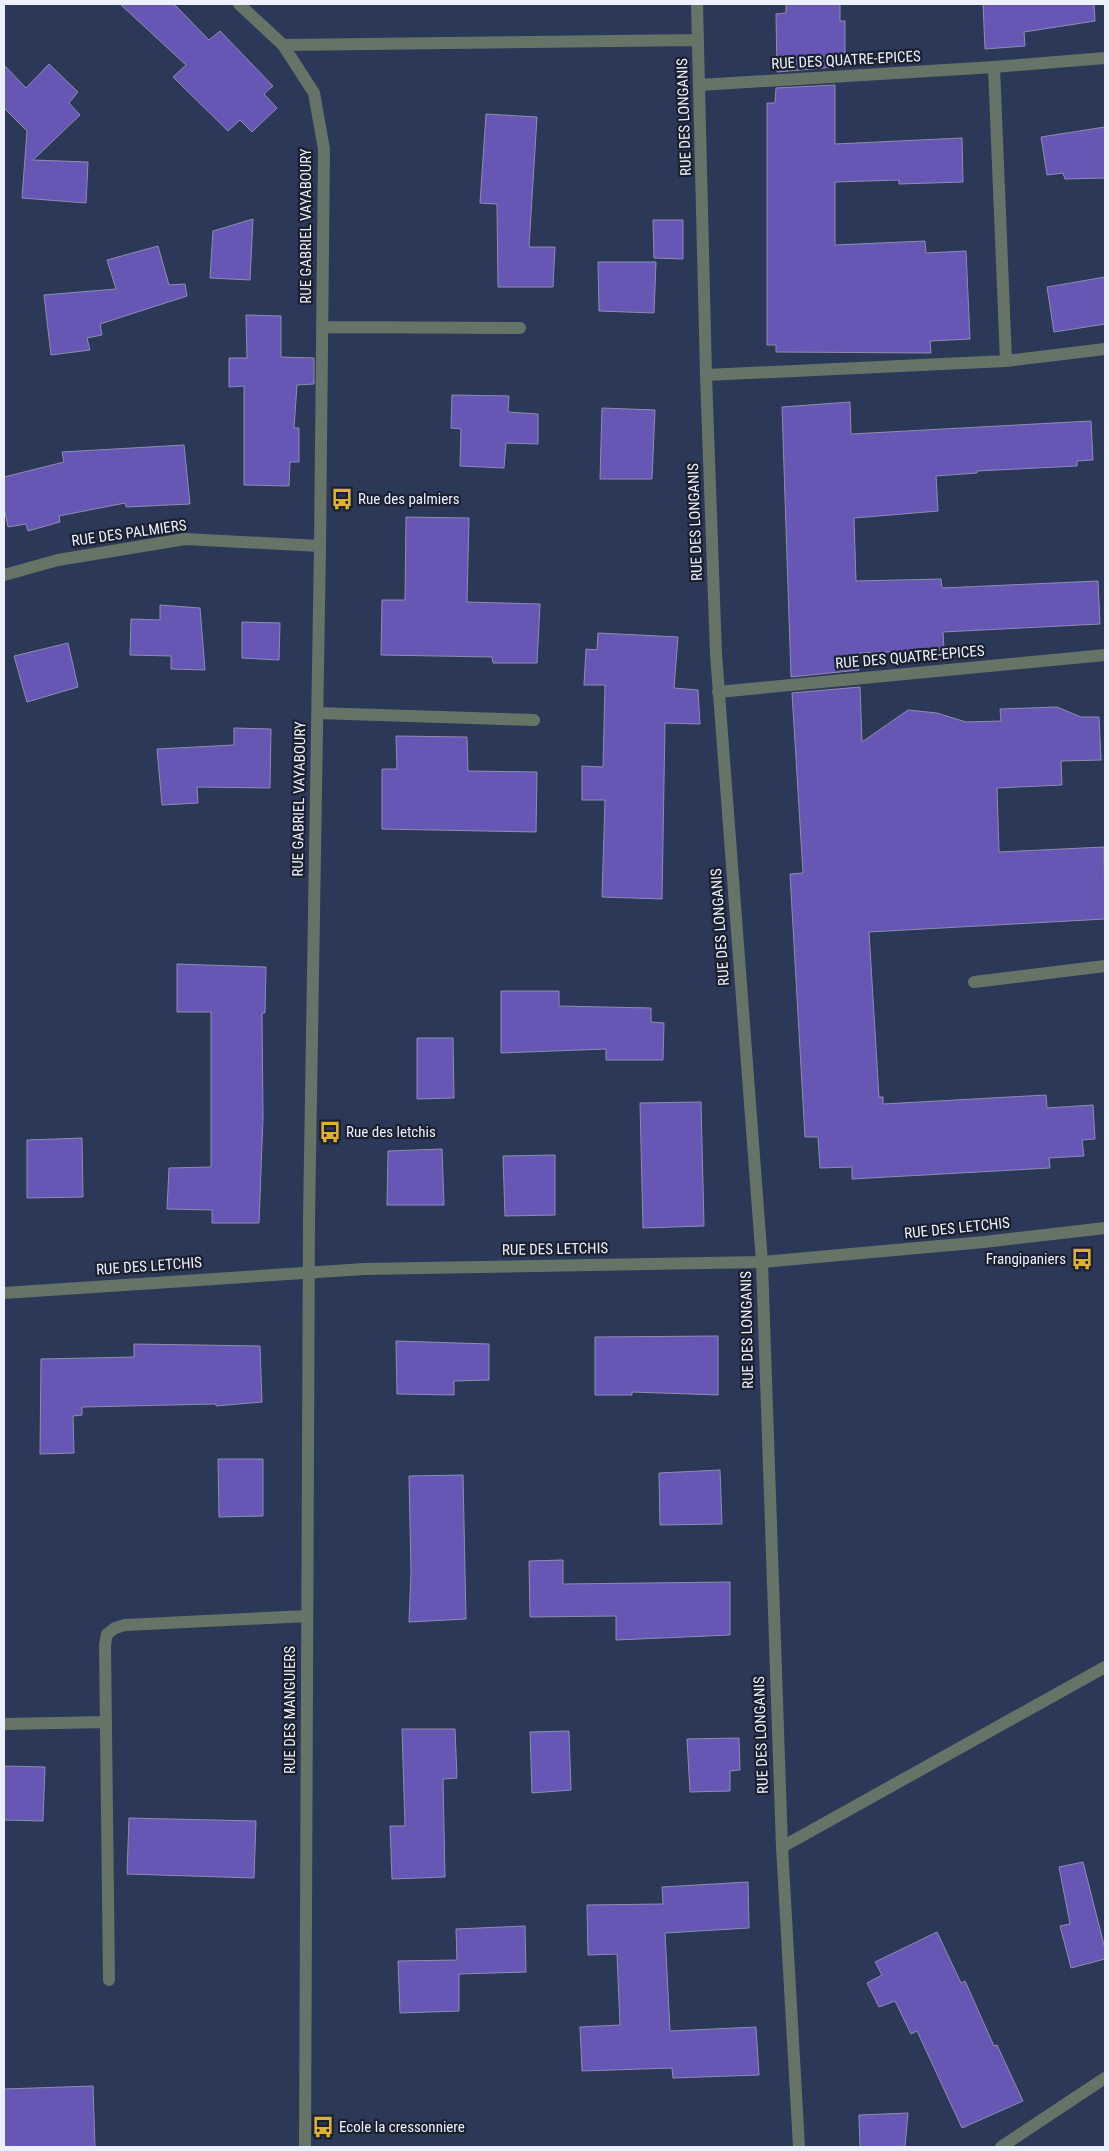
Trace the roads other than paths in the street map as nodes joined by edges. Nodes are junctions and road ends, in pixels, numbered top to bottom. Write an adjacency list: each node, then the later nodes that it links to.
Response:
1 (239, 4): 4 (street, RUE GABRIEL VAYABOURY)
2 (697, 4): 3 (street, RUE DES LONGANIS)
3 (698, 40): 4 (street); 7 (street, RUE DES LONGANIS)
4 (283, 45): 8 (street, RUE GABRIEL VAYABOURY)
5 (1105, 58): 6 (street, RUE DES QUATRE-EPICES)
6 (994, 68): 7 (street, RUE DES QUATRE-EPICES); 11 (street)
7 (699, 85): 12 (street, RUE DES LONGANIS)
8 (322, 327): 9 (street); 13 (street, RUE GABRIEL VAYABOURY)
9 (520, 328)
10 (1105, 349): 11 (street)
11 (1006, 361): 12 (street)
12 (706, 375): 16 (street, RUE DES LONGANIS)
13 (320, 546): 14 (street, RUE DES PALMIERS); 17 (street, RUE GABRIEL VAYABOURY)
14 (4, 575)
15 (1105, 655): 16 (street, RUE DES QUATRE-EPICES)
16 (718, 692): 22 (street, RUE DES LONGANIS)
17 (317, 713): 18 (street); 23 (street, RUE GABRIEL VAYABOURY)
18 (534, 720)
19 (1105, 966): 20 (street)
20 (974, 982)
21 (1105, 1228): 22 (street, RUE DES LETCHIS)
22 (762, 1262): 23 (street, RUE DES LETCHIS); 29 (street, RUE DES LONGANIS)
23 (308, 1272): 24 (street, RUE DES LETCHIS); 25 (street, RUE DES MANGUIERS)
24 (4, 1293)
25 (307, 1616): 27 (street); 32 (street, RUE DES MANGUIERS)
26 (1105, 1668): 29 (street)
27 (106, 1722): 28 (street); 30 (street)
28 (4, 1724)
29 (782, 1847): 33 (street, RUE DES LONGANIS)
30 (109, 1980)
31 (1105, 2078): 34 (street)
32 (305, 2147)
33 (799, 2147)
34 (1001, 2147)

